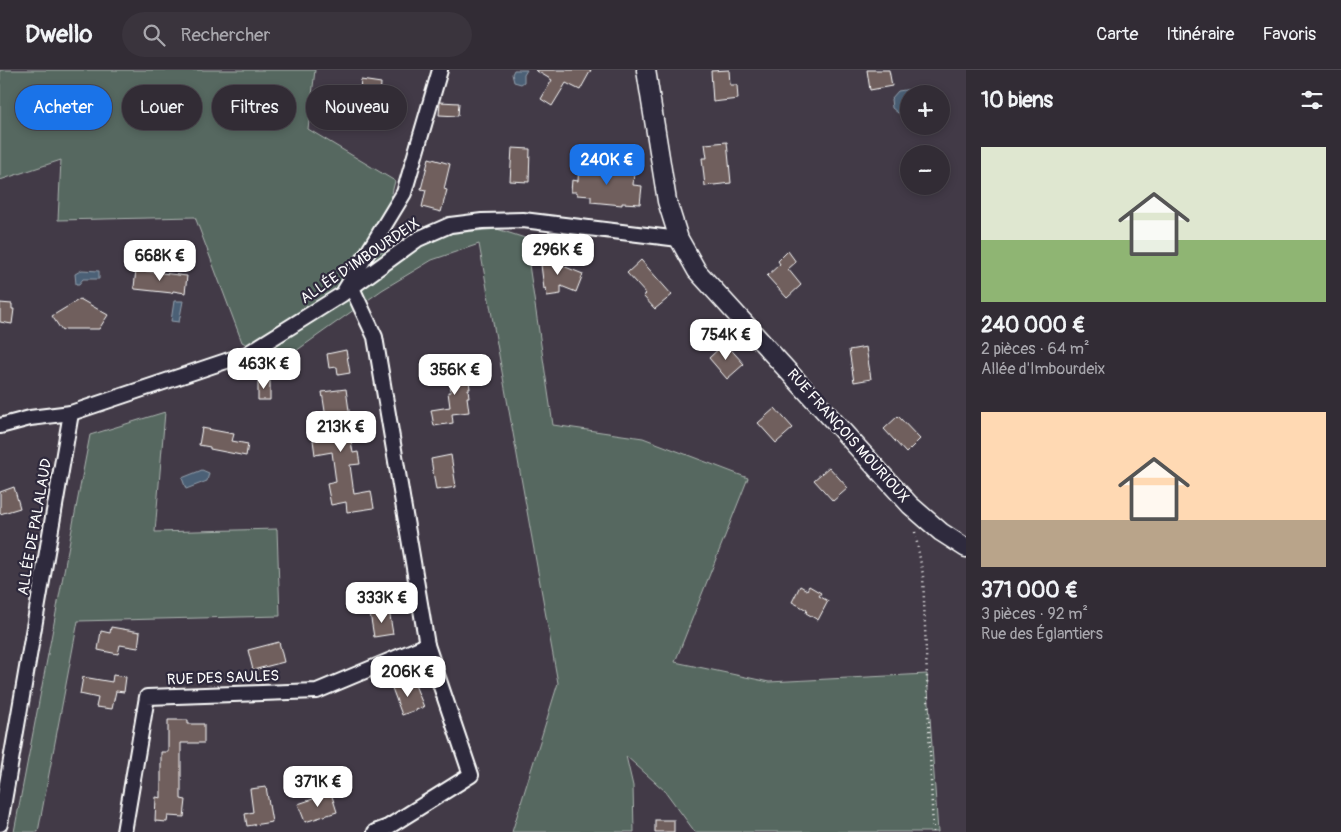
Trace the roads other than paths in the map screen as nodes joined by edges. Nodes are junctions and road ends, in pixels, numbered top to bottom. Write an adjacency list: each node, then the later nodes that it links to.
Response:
1 (440, 70): 4 (street)
2 (646, 70): 3 (street, RUE FRANÇOIS MOURIOUX)
3 (679, 239): 4 (street, ALLÉE D'IMBOURDEIX); 7 (street, RUE FRANÇOIS MOURIOUX)
4 (347, 292): 5 (street, ALLÉE D'IMBOURDEIX); 8 (street)
5 (71, 413): 6 (street, ALLÉE D'IMBOURDEIX); 9 (street, ALLÉE DE PALALAUD)
6 (0, 426)
7 (966, 548)
8 (427, 645): 10 (street, RUE DES SAULES); 11 (street)
9 (0, 824)
10 (124, 832)
11 (375, 832)

